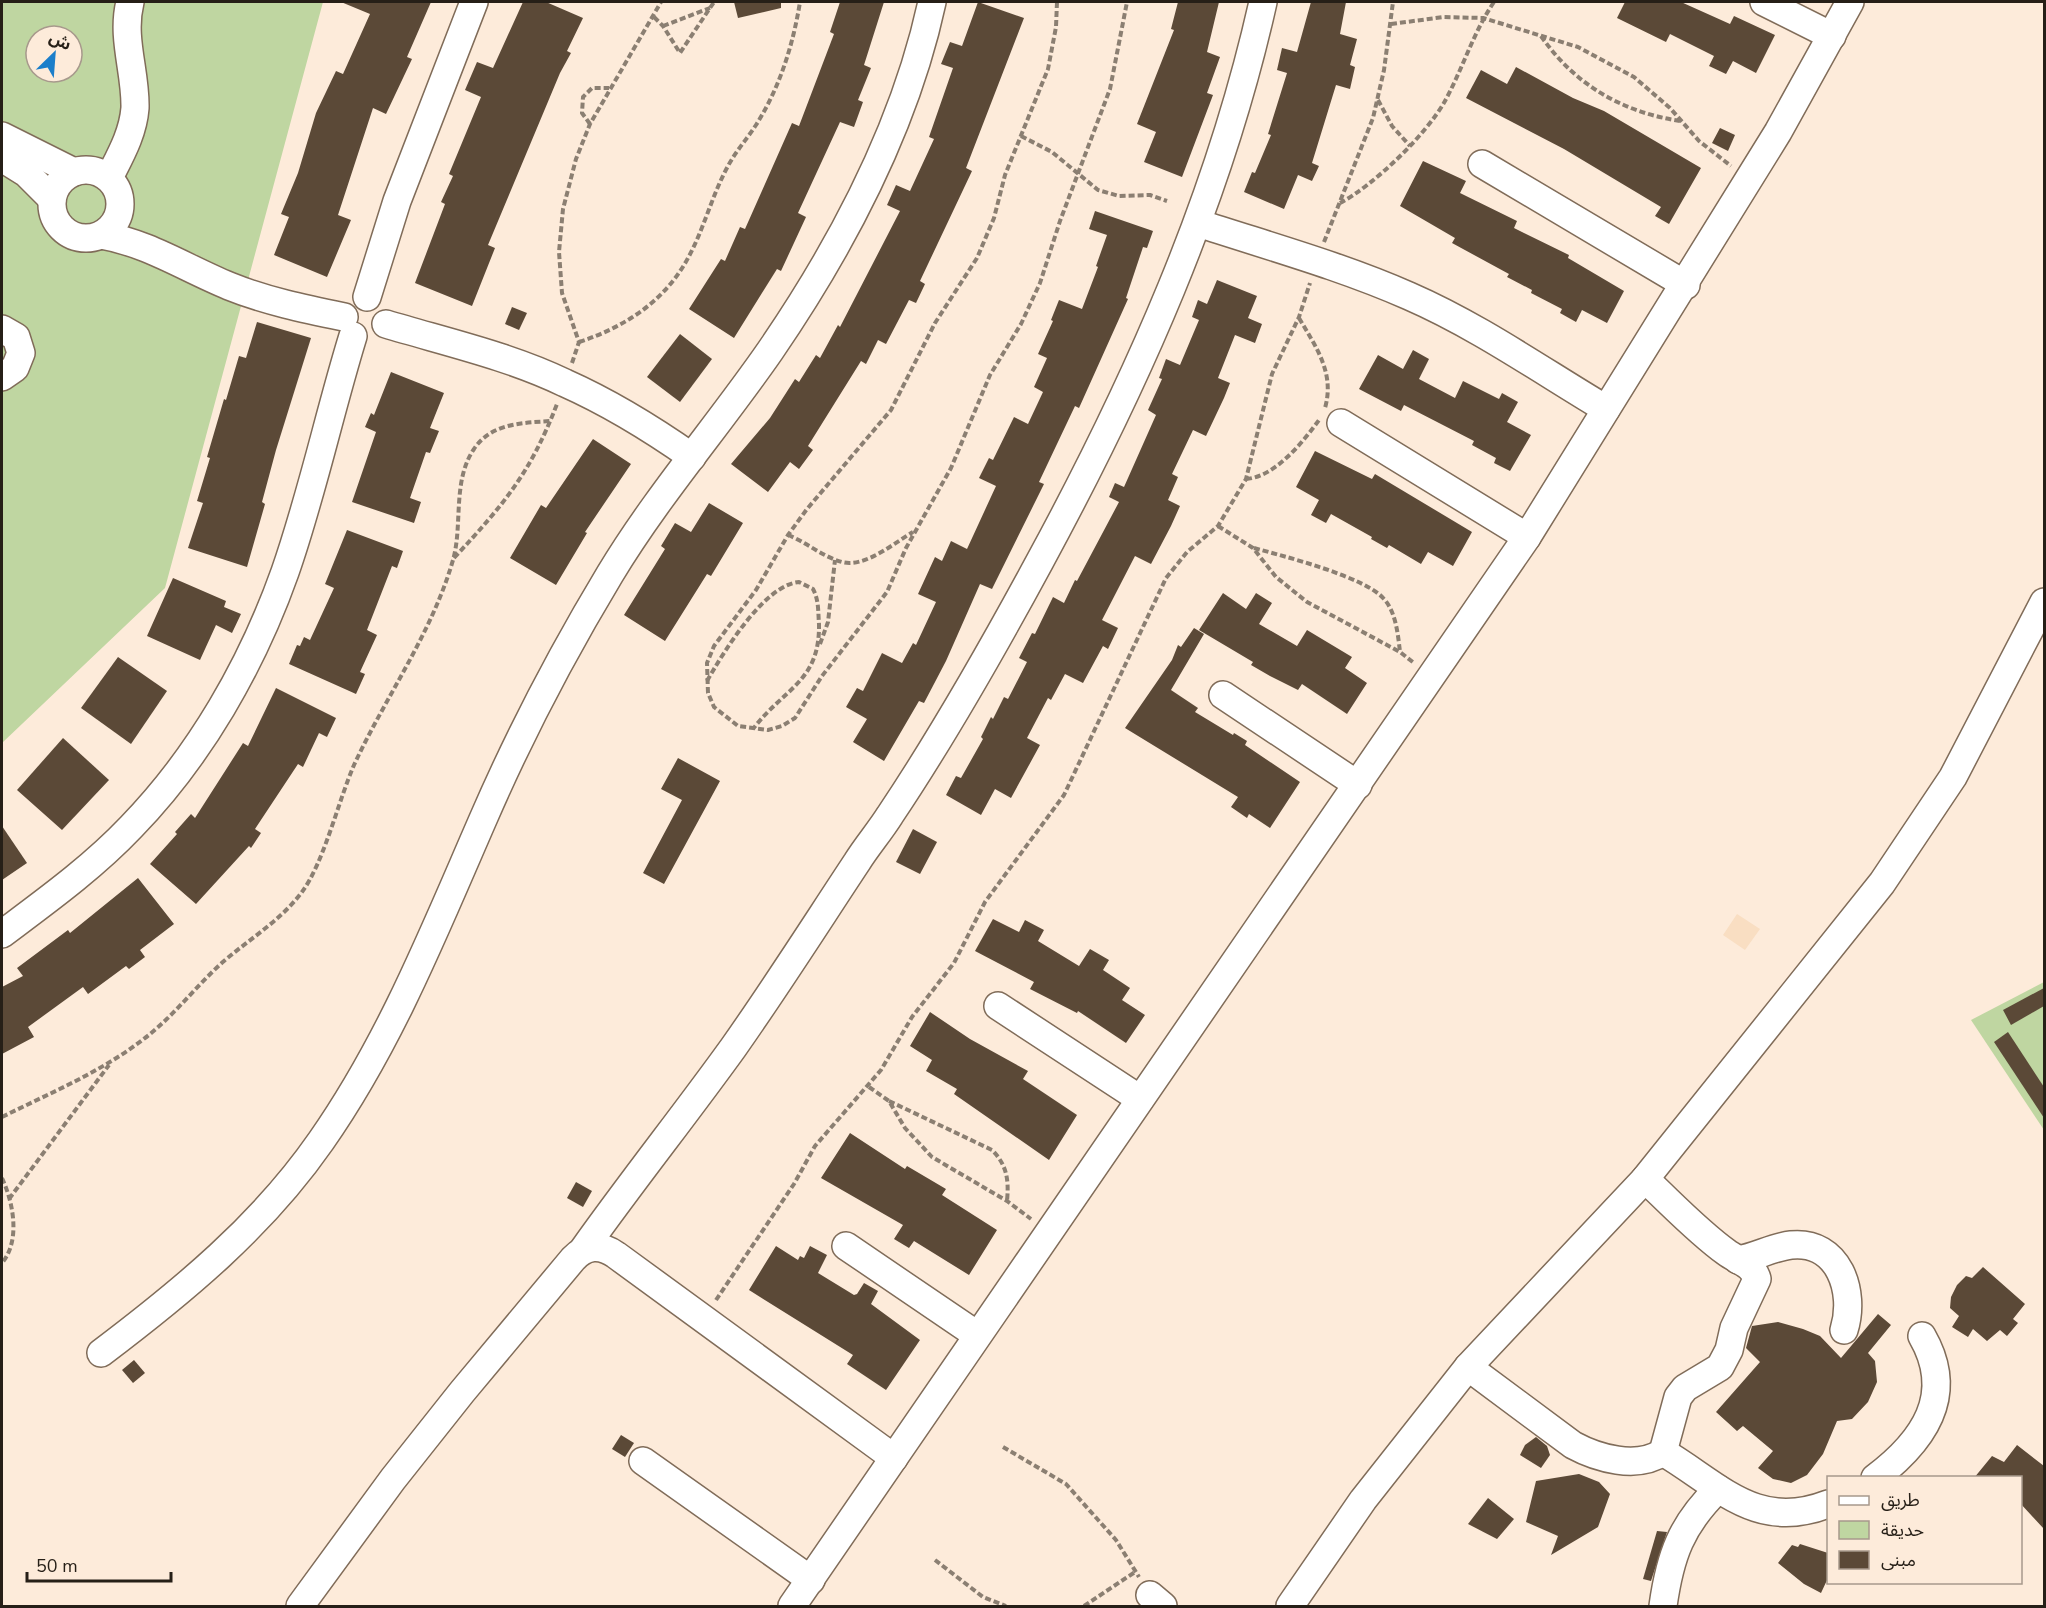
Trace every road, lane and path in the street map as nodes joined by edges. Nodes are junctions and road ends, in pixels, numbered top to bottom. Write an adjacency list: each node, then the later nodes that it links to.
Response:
1 (130, 2): 33 (street)
2 (474, 2): 43 (street)
3 (661, 2): 15 (path)
4 (714, 2): 14 (path)
5 (801, 2): 48 (path)
6 (932, 2): 54 (street)
7 (1057, 2): 26 (path)
8 (1127, 2): 32 (path)
9 (1263, 2): 38 (street)
10 (1393, 2): 17 (path)
11 (1494, 2): 16 (path)
12 (1764, 2): 20 (street)
13 (1850, 2): 20 (street)
14 (711, 8): 18 (path); 18 (path)
15 (654, 17): 18 (path); 21 (path)
16 (1483, 18): 17 (path); 19 (path); 27 (path)
17 (1391, 24): 22 (path)
18 (663, 26)
19 (1540, 35): 23 (path); 23 (path)
20 (1832, 36): 42 (street)
21 (609, 88): 24 (path); 24 (path)
22 (1378, 99): 27 (path); 36 (path)
23 (1680, 121): 30 (path)
24 (590, 124): 48 (path)
25 (2, 136): 31 (street)
26 (1021, 136): 32 (path); 58 (path)
27 (1410, 146): 36 (path)
28 (2, 158): 34 (street)
29 (1482, 165): 42 (street)
30 (1731, 166)
31 (74, 172): 33 (street); 34 (street)
32 (1078, 176): 35 (path); 57 (path)
33 (109, 178): 37 (street)
34 (52, 198): 39 (street)
35 (1167, 201)
36 (1339, 203): 41 (path)
37 (121, 204): 39 (street); 40 (street)
38 (1198, 224): 41 (street); 84 (street)
39 (101, 235): 40 (street)
40 (159, 251): 46 (street)
41 (1317, 262): 44 (path); 51 (street)
42 (1686, 285): 51 (street)
43 (367, 297): 45 (street); 46 (street)
44 (1299, 317): 55 (path); 55 (path)
45 (386, 324): 46 (street); 50 (street)
46 (349, 326): 71 (street)
47 (2, 329): 49 (street)
48 (579, 342): 50 (path)
49 (2, 377)
50 (565, 382): 52 (path); 54 (street)
51 (1606, 409): 59 (street)
52 (550, 421): 61 (path); 61 (path)
53 (1341, 423): 59 (street)
54 (693, 457): 91 (street)
55 (1246, 479): 56 (path)
56 (1218, 526): 60 (path); 74 (path)
57 (915, 531): 62 (path); 69 (path)
58 (788, 535): 62 (path); 67 (path)
59 (1527, 537): 70 (street)
60 (1253, 548): 65 (path); 65 (path)
61 (454, 559): 73 (path)
62 (835, 560): 64 (path)
63 (2044, 602): 79 (street)
64 (819, 645): 67 (path); 69 (path)
65 (1400, 652): 66 (path)
66 (1414, 663)
67 (706, 684): 69 (path)
68 (1223, 695): 70 (street)
69 (752, 730)
70 (1358, 785): 75 (street)
71 (2, 934)
72 (998, 1006): 75 (street)
73 (110, 1063): 77 (path); 80 (path)
74 (869, 1087): 76 (path); 87 (path)
75 (1140, 1100): 89 (street)
76 (889, 1101): 81 (path); 81 (path)
77 (2, 1118)
78 (2, 1178): 80 (path)
79 (1645, 1179): 85 (street); 92 (street)
80 (9, 1199): 86 (path)
81 (1007, 1201): 82 (path)
82 (1031, 1219)
83 (846, 1246): 89 (street)
84 (583, 1250): 87 (street); 104 (street)
85 (1738, 1260): 88 (street); 94 (street)
86 (2, 1263)
87 (704, 1319): 95 (street)
88 (1844, 1330)
89 (977, 1335): 95 (street)
90 (1922, 1336): 97 (street)
91 (101, 1353)
92 (1468, 1366): 94 (street); 108 (street)
93 (1003, 1447): 101 (path)
94 (1663, 1452): 98 (street)
95 (894, 1458): 102 (street)
96 (643, 1461): 102 (street)
97 (1877, 1476)
98 (1718, 1489): 99 (street); 109 (street)
99 (1827, 1504)
100 (935, 1560): 106 (path)
101 (1136, 1572): 103 (path); 107 (path)
102 (811, 1580): 105 (street)
103 (1156, 1601)
104 (300, 1606)
105 (792, 1606)
106 (1006, 1606)
107 (1084, 1606)
108 (1290, 1606)
109 (1663, 1606)

